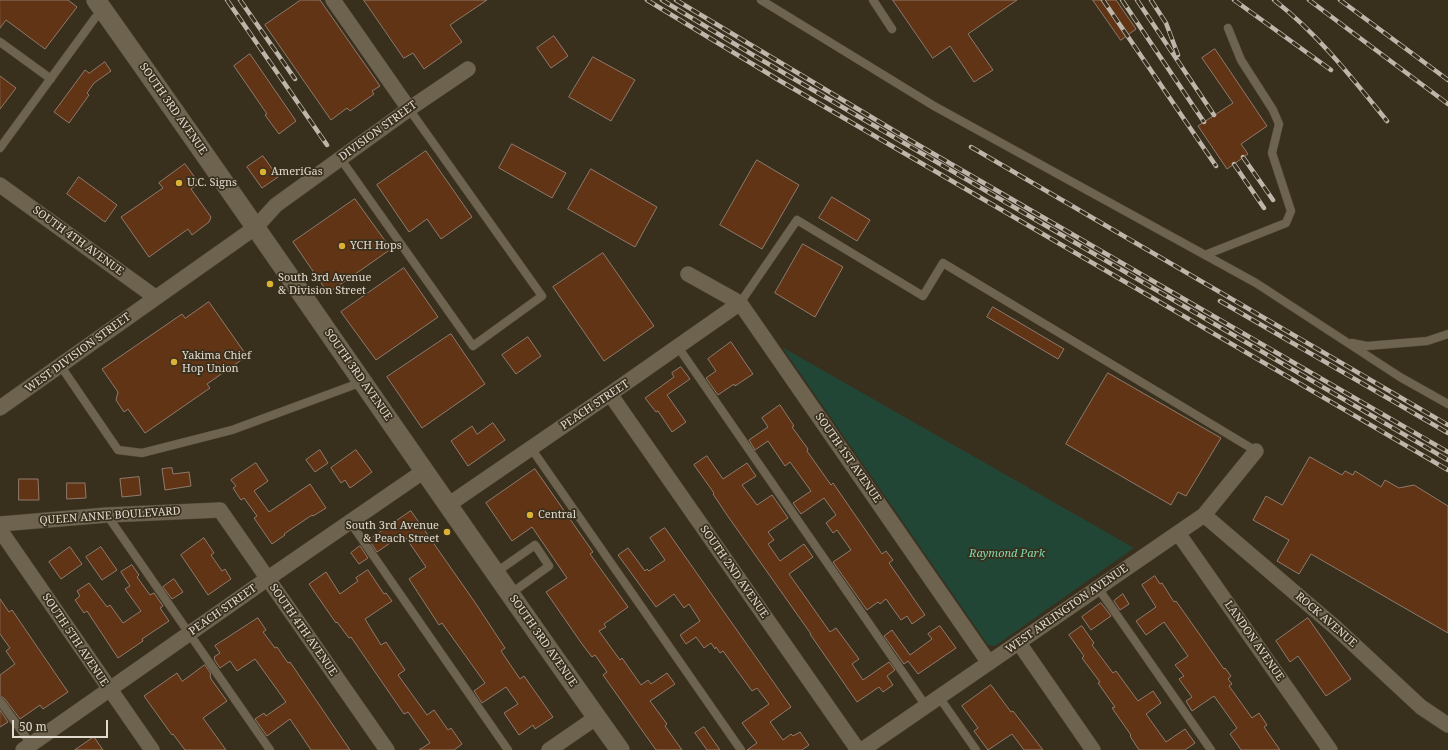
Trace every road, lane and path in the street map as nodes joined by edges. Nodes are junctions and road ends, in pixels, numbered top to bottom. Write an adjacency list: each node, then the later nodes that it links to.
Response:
1 (333, 0): 10 (street)
2 (761, 0): 15 (lane)
3 (873, 0): 6 (lane)
4 (100, 6): 9 (lane); 14 (street, SOUTH 3RD AVENUE)
5 (1228, 28): 15 (lane)
6 (892, 29)
7 (0, 42): 9 (lane)
8 (468, 69): 10 (street, DIVISION STREET)
9 (51, 79): 11 (lane)
10 (409, 109): 12 (street, DIVISION STREET); 12 (lane)
11 (0, 148)
12 (340, 158): 14 (street, DIVISION STREET)
13 (0, 185): 17 (street, SOUTH 4TH AVENUE)
14 (256, 227): 17 (street, DIVISION STREET); 23 (street, SOUTH 3RD AVENUE)
15 (1205, 255): 20 (lane)
16 (688, 274): 18 (street, SOUTH 1ST AVENUE)
17 (155, 297): 22 (street, WEST DIVISION STREET)
18 (740, 303): 21 (street, PEACH STREET); 28 (lane); 44 (street, SOUTH 1ST AVENUE)
19 (1448, 334): 20 (lane)
20 (1350, 343): 25 (lane)
21 (678, 347): 24 (street, PEACH STREET); 48 (lane)
22 (60, 365): 23 (lane); 26 (street, WEST DIVISION STREET)
23 (363, 382): 29 (street, SOUTH 3RD AVENUE)
24 (610, 394): 27 (street, PEACH STREET); 59 (street, SOUTH 2ND AVENUE)
25 (1448, 404)
26 (0, 408)
27 (531, 448): 30 (street, PEACH STREET); 58 (lane)
28 (1256, 451): 32 (street, WEST ARLINGTON AVENUE)
29 (424, 472): 30 (street, SOUTH 3RD AVENUE); 34 (street, PEACH STREET)
30 (448, 505): 38 (street, SOUTH 3RD AVENUE)
31 (220, 510): 33 (street, QUEEN ANNE BOULEVARD); 39 (street, SOUTH 4TH AVENUE)
32 (1204, 514): 37 (street, WEST ARLINGTON AVENUE); 50 (street, ROCK AVENUE)
33 (106, 516): 35 (street, QUEEN ANNE BOULEVARD); 42 (lane)
34 (350, 522): 39 (street, PEACH STREET); 55 (lane)
35 (0, 524)
36 (0, 530): 45 (street, SOUTH 5TH AVENUE)
37 (1178, 533): 40 (street, WEST ARLINGTON AVENUE); 64 (street, LANDON AVENUE)
38 (495, 573): 41 (street, SOUTH 3RD AVENUE); 41 (lane)
39 (267, 579): 42 (street, PEACH STREET); 54 (street, SOUTH 4TH AVENUE)
40 (1098, 588): 43 (street, WEST ARLINGTON AVENUE); 63 (lane)
41 (510, 594): 49 (street, SOUTH 3RD AVENUE)
42 (188, 634): 45 (street, PEACH STREET); 53 (lane)
43 (1018, 642): 44 (street, WEST ARLINGTON AVENUE); 62 (street)
44 (989, 663): 46 (street, WEST ARLINGTON AVENUE)
45 (109, 690): 51 (street, PEACH STREET); 52 (street, SOUTH 5TH AVENUE)
46 (939, 697): 48 (street, WEST ARLINGTON AVENUE); 61 (lane)
47 (0, 701): 51 (lane)
48 (926, 706): 60 (street, WEST ARLINGTON AVENUE)
49 (597, 718): 56 (street); 57 (street, SOUTH 3RD AVENUE)
50 (1448, 725)
51 (30, 748)
52 (152, 750)
53 (270, 750)
54 (387, 750)
55 (508, 750)
56 (549, 750)
57 (620, 750)
58 (741, 750)
59 (858, 750)
60 (862, 750)
61 (976, 750)
62 (1093, 750)
63 (1211, 750)
64 (1330, 750)

